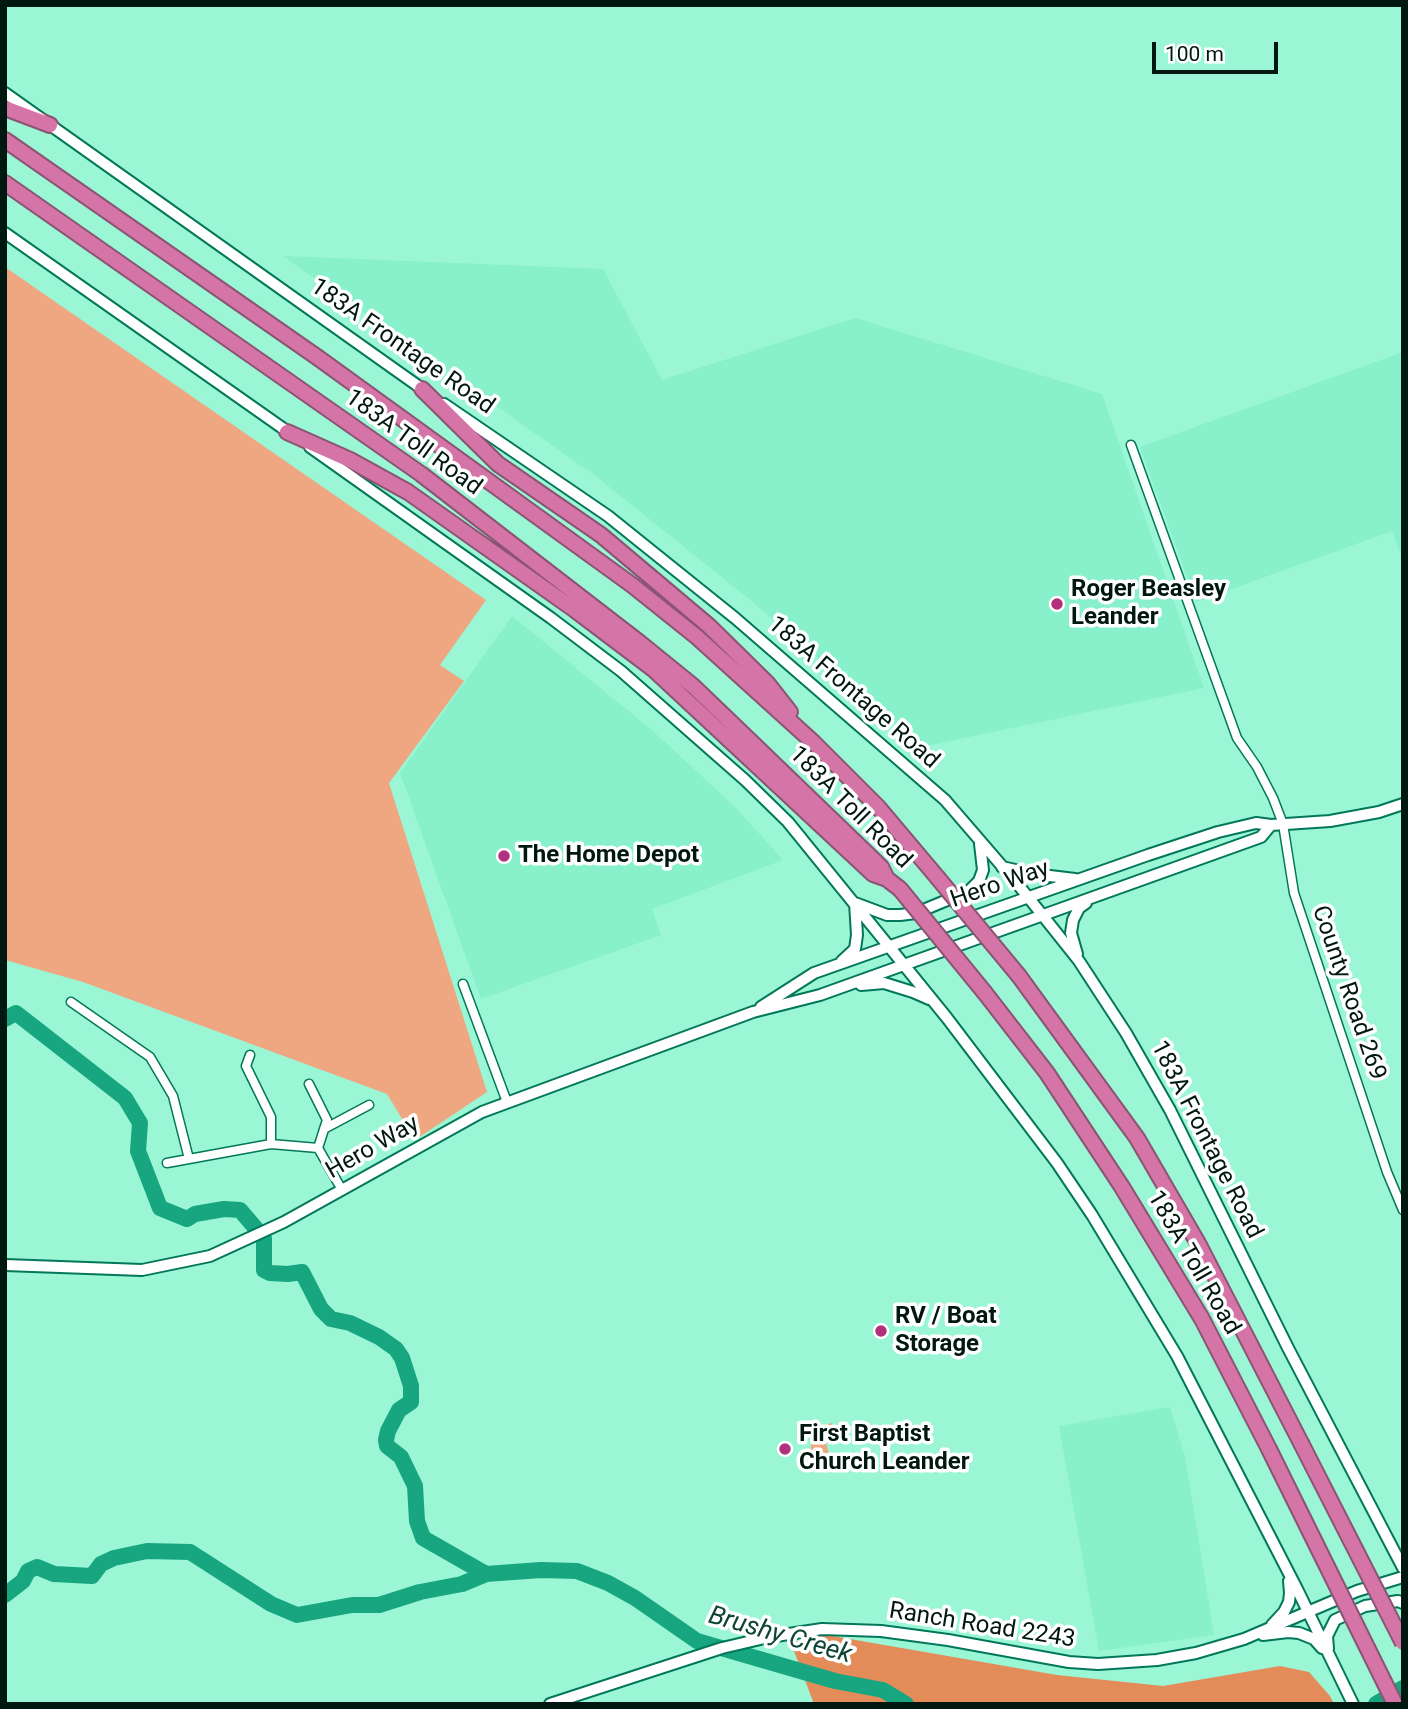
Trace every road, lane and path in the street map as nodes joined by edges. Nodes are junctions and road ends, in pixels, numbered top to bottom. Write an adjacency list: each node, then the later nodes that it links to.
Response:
1 (5, 93): 3 (main road, 183A Frontage Road)
2 (5, 108): 3 (highway)
3 (50, 125): 7 (main road, 183A Frontage Road)
4 (5, 140): 10 (highway, 183A Toll Road)
5 (5, 183): 15 (highway, 183A Toll Road)
6 (5, 233): 8 (main road)
7 (422, 389): 10 (highway); 13 (main road, 183A Frontage Road)
8 (287, 432): 15 (highway); 19 (main road)
9 (1131, 445): 12 (street, County Road 269)
10 (814, 743): 49 (highway, 183A Toll Road, bridge)
11 (1403, 804): 12 (main road)
12 (1277, 825): 16 (main road, Hero Way); 17 (main road, Hero Way); 40 (street, County Road 269)
13 (979, 840): 14 (main road, 183A Frontage Road); 19 (main road)
14 (1002, 867): 16 (main road); 18 (main road, 183A Frontage Road)
15 (887, 879): 53 (highway, 183A Toll Road, bridge)
16 (1081, 879): 18 (main road, Hero Way)
17 (1094, 897): 20 (main road, Hero Way); 22 (main road)
18 (1028, 898): 20 (main road, 183A Frontage Road); 21 (main road, Hero Way)
19 (856, 903): 21 (main road); 24 (main road)
20 (1042, 915): 22 (main road, 183A Frontage Road); 23 (main road, Hero Way)
21 (890, 946): 23 (main road); 24 (main road, Hero Way)
22 (1079, 961): 43 (main road, 183A Frontage Road)
23 (904, 964): 26 (main road, Hero Way); 27 (main road)
24 (836, 965): 29 (main road, Hero Way)
25 (463, 984): 32 (street)
26 (820, 995): 27 (main road); 29 (main road, Hero Way)
27 (934, 1002): 42 (main road)
28 (71, 1003): 37 (street)
29 (753, 1012): 32 (main road, Hero Way)
30 (250, 1055): 35 (street)
31 (309, 1084): 34 (street)
32 (507, 1102): 39 (main road, Hero Way)
33 (369, 1105): 34 (street)
34 (324, 1129): 36 (street)
35 (271, 1144): 36 (street); 37 (street)
36 (318, 1148): 39 (street)
37 (189, 1159): 38 (street)
38 (167, 1163)
39 (342, 1190): 41 (main road, Hero Way)
40 (1403, 1210)
41 (5, 1265)
42 (1284, 1565): 46 (main road); 47 (main road)
43 (1403, 1568)
44 (1403, 1577): 46 (main road, Ranch Road 2243)
45 (1403, 1603): 50 (main road)
46 (1308, 1611): 47 (main road, Ranch Road 2243); 50 (main road)
47 (1270, 1628): 48 (main road, Ranch Road 2243)
48 (1248, 1637): 50 (main road); 51 (main road, Ranch Road 2243)
49 (1403, 1643)
50 (1328, 1656): 52 (main road)
51 (551, 1704)
52 (1353, 1704)
53 (1395, 1704)

